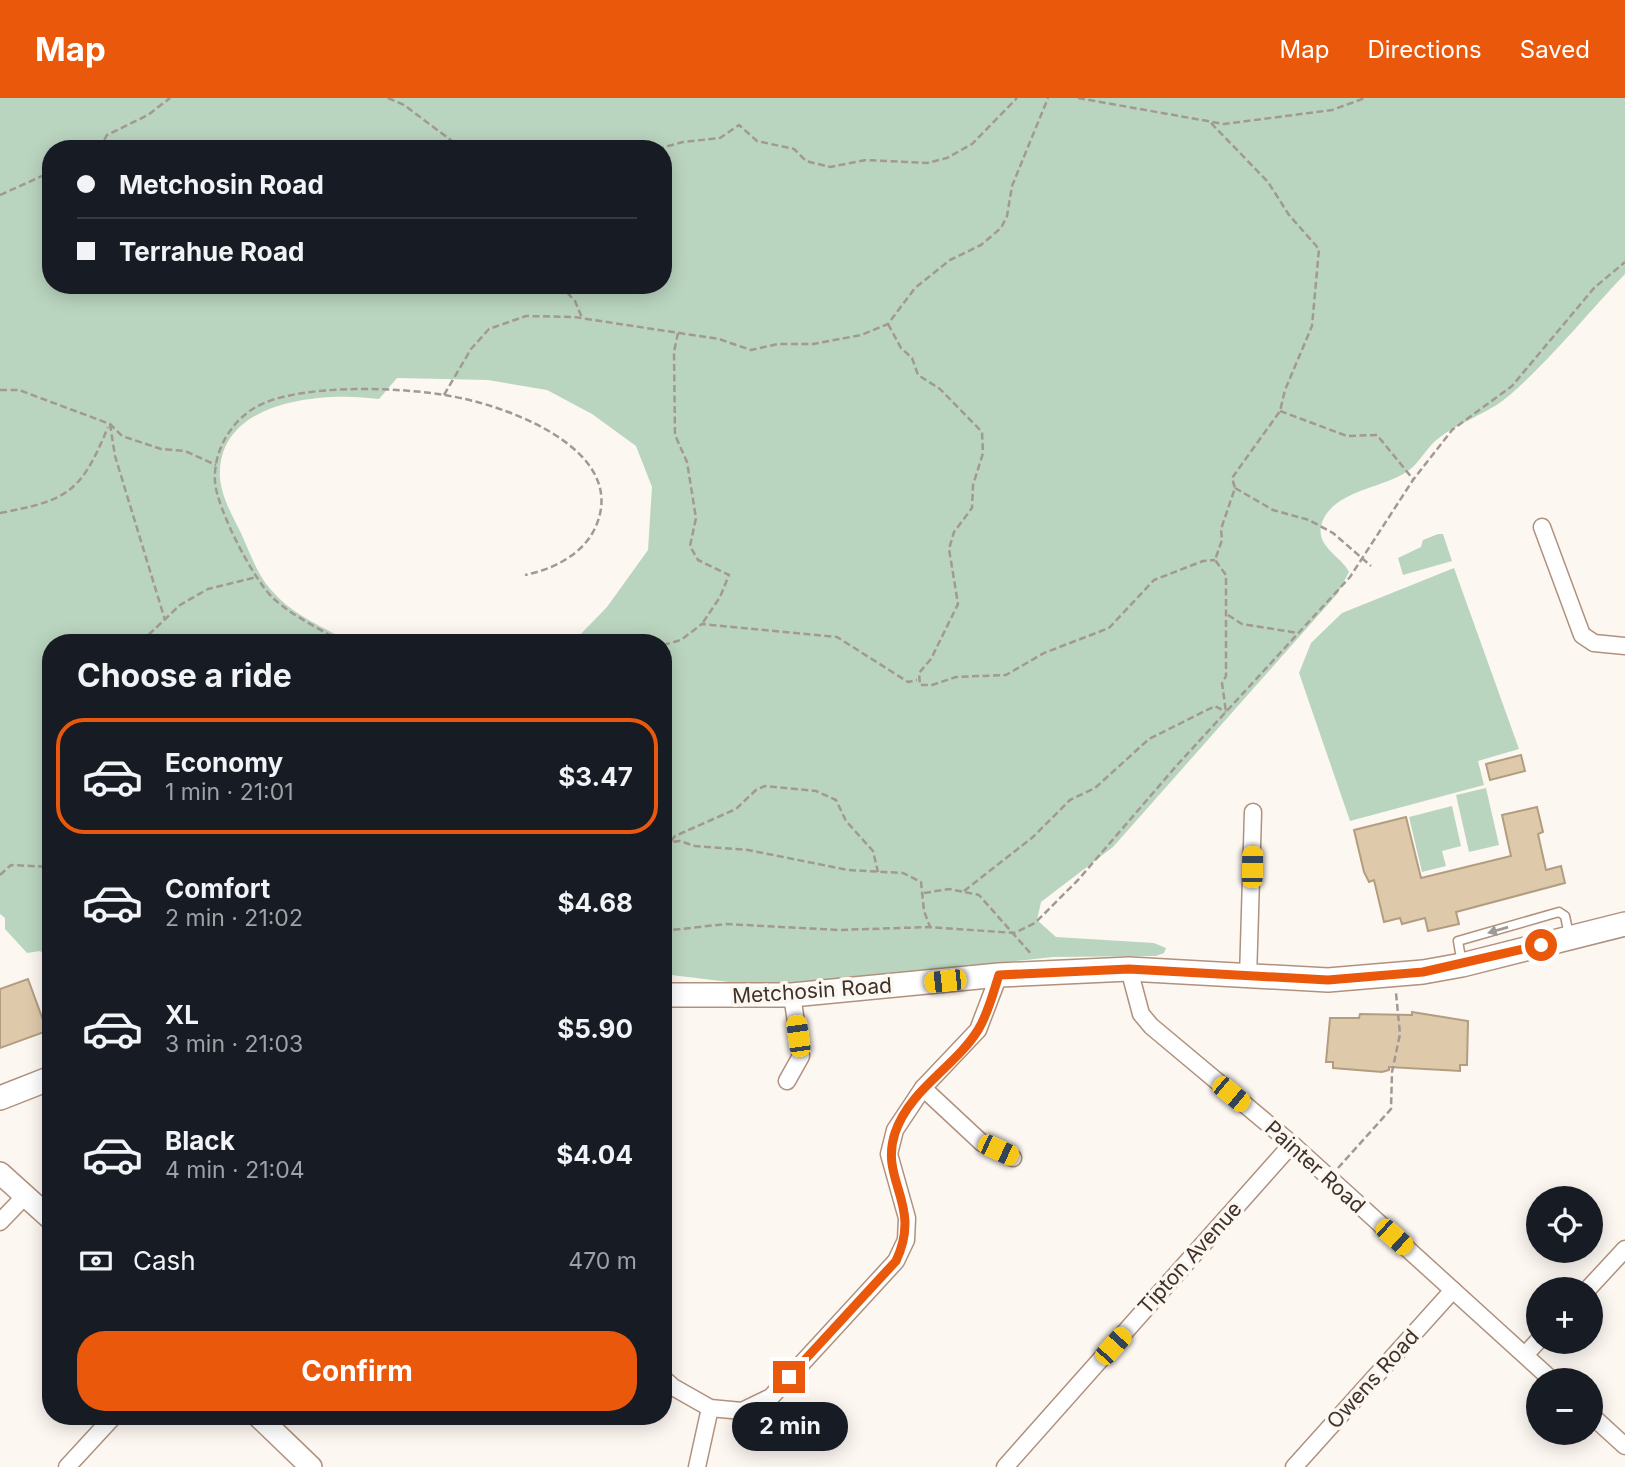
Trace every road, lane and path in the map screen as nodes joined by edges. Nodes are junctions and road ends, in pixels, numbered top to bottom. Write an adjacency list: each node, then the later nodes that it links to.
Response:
1 (170, 98): 8 (path)
2 (388, 98): 9 (path)
3 (1017, 98): 10 (path)
4 (1048, 98): 16 (path)
5 (1078, 98): 7 (path)
6 (1365, 98): 7 (path)
7 (1211, 123): 20 (path)
8 (104, 140)
9 (451, 140)
10 (672, 145)
11 (42, 176): 12 (path)
12 (0, 195)
13 (1625, 262): 23 (path)
14 (568, 294): 15 (path)
15 (582, 318): 17 (path); 19 (path)
16 (888, 324): 17 (path); 40 (path)
17 (678, 333): 34 (path)
18 (0, 390): 21 (path)
19 (444, 395): 22 (path); 30 (path)
20 (1280, 411): 23 (path); 24 (path)
21 (110, 424): 22 (path); 25 (path); 33 (path)
22 (216, 465): 31 (path)
23 (1413, 480): 28 (path)
24 (1235, 488): 27 (path); 28 (path)
25 (0, 513)
26 (1542, 527): 39 (street)
27 (1215, 560): 32 (path); 40 (path)
28 (1363, 560): 29 (path); 35 (path)
29 (1371, 566)
30 (525, 575)
31 (257, 577): 33 (path); 37 (path)
32 (1228, 615): 35 (path); 41 (path)
33 (165, 620): 36 (path)
34 (702, 624): 38 (path); 40 (path)
35 (1299, 633): 41 (path)
36 (150, 634)
37 (328, 634)
38 (672, 642)
39 (1625, 646)
40 (917, 680)
41 (1226, 712): 48 (path); 53 (path)
42 (1253, 812): 58 (street)
43 (672, 841): 46 (path)
44 (672, 842): 46 (path)
45 (42, 867): 47 (path)
46 (878, 872): 49 (path)
47 (0, 875)
48 (964, 891): 49 (path); 53 (path)
49 (924, 892): 51 (path)
50 (1625, 924): 56 (main road, Metchosin Road)
51 (930, 927): 52 (path); 53 (path)
52 (672, 930)
53 (1014, 933): 55 (path)
54 (1129, 969): 55 (main road, Metchosin Road); 58 (main road, Metchosin Road); 65 (street, Painter Road)
55 (1037, 973): 57 (main road, Metchosin Road)
56 (1394, 974): 58 (main road, Metchosin Road); 68 (path)
57 (999, 975): 60 (main road, Metchosin Road); 63 (street)
58 (1248, 978)
59 (672, 995): 60 (main road, Metchosin Road)
60 (792, 995): 61 (street)
61 (787, 1081)
62 (42, 1082): 64 (main road)
63 (923, 1088): 66 (street); 78 (street)
64 (0, 1098)
65 (1292, 1144): 68 (street, Painter Road); 86 (street, Tipton Avenue)
66 (1013, 1158)
67 (0, 1172): 69 (street)
68 (1328, 1178): 74 (street, Painter Road)
69 (25, 1196): 70 (street); 71 (street)
70 (42, 1211)
71 (0, 1222)
72 (1625, 1249): 73 (street)
73 (1599, 1277)
74 (1453, 1290): 75 (street, Painter Road); 87 (street, Owens Road)
75 (1525, 1356): 76 (street, Painter Road)
76 (1538, 1368)
77 (672, 1386): 78 (street)
78 (710, 1408): 85 (street)
79 (106, 1425): 83 (street)
80 (267, 1425): 84 (street)
81 (1603, 1425): 82 (street)
82 (1623, 1441)
83 (67, 1467)
84 (311, 1467)
85 (697, 1467)
86 (1006, 1467)
87 (1293, 1467)

